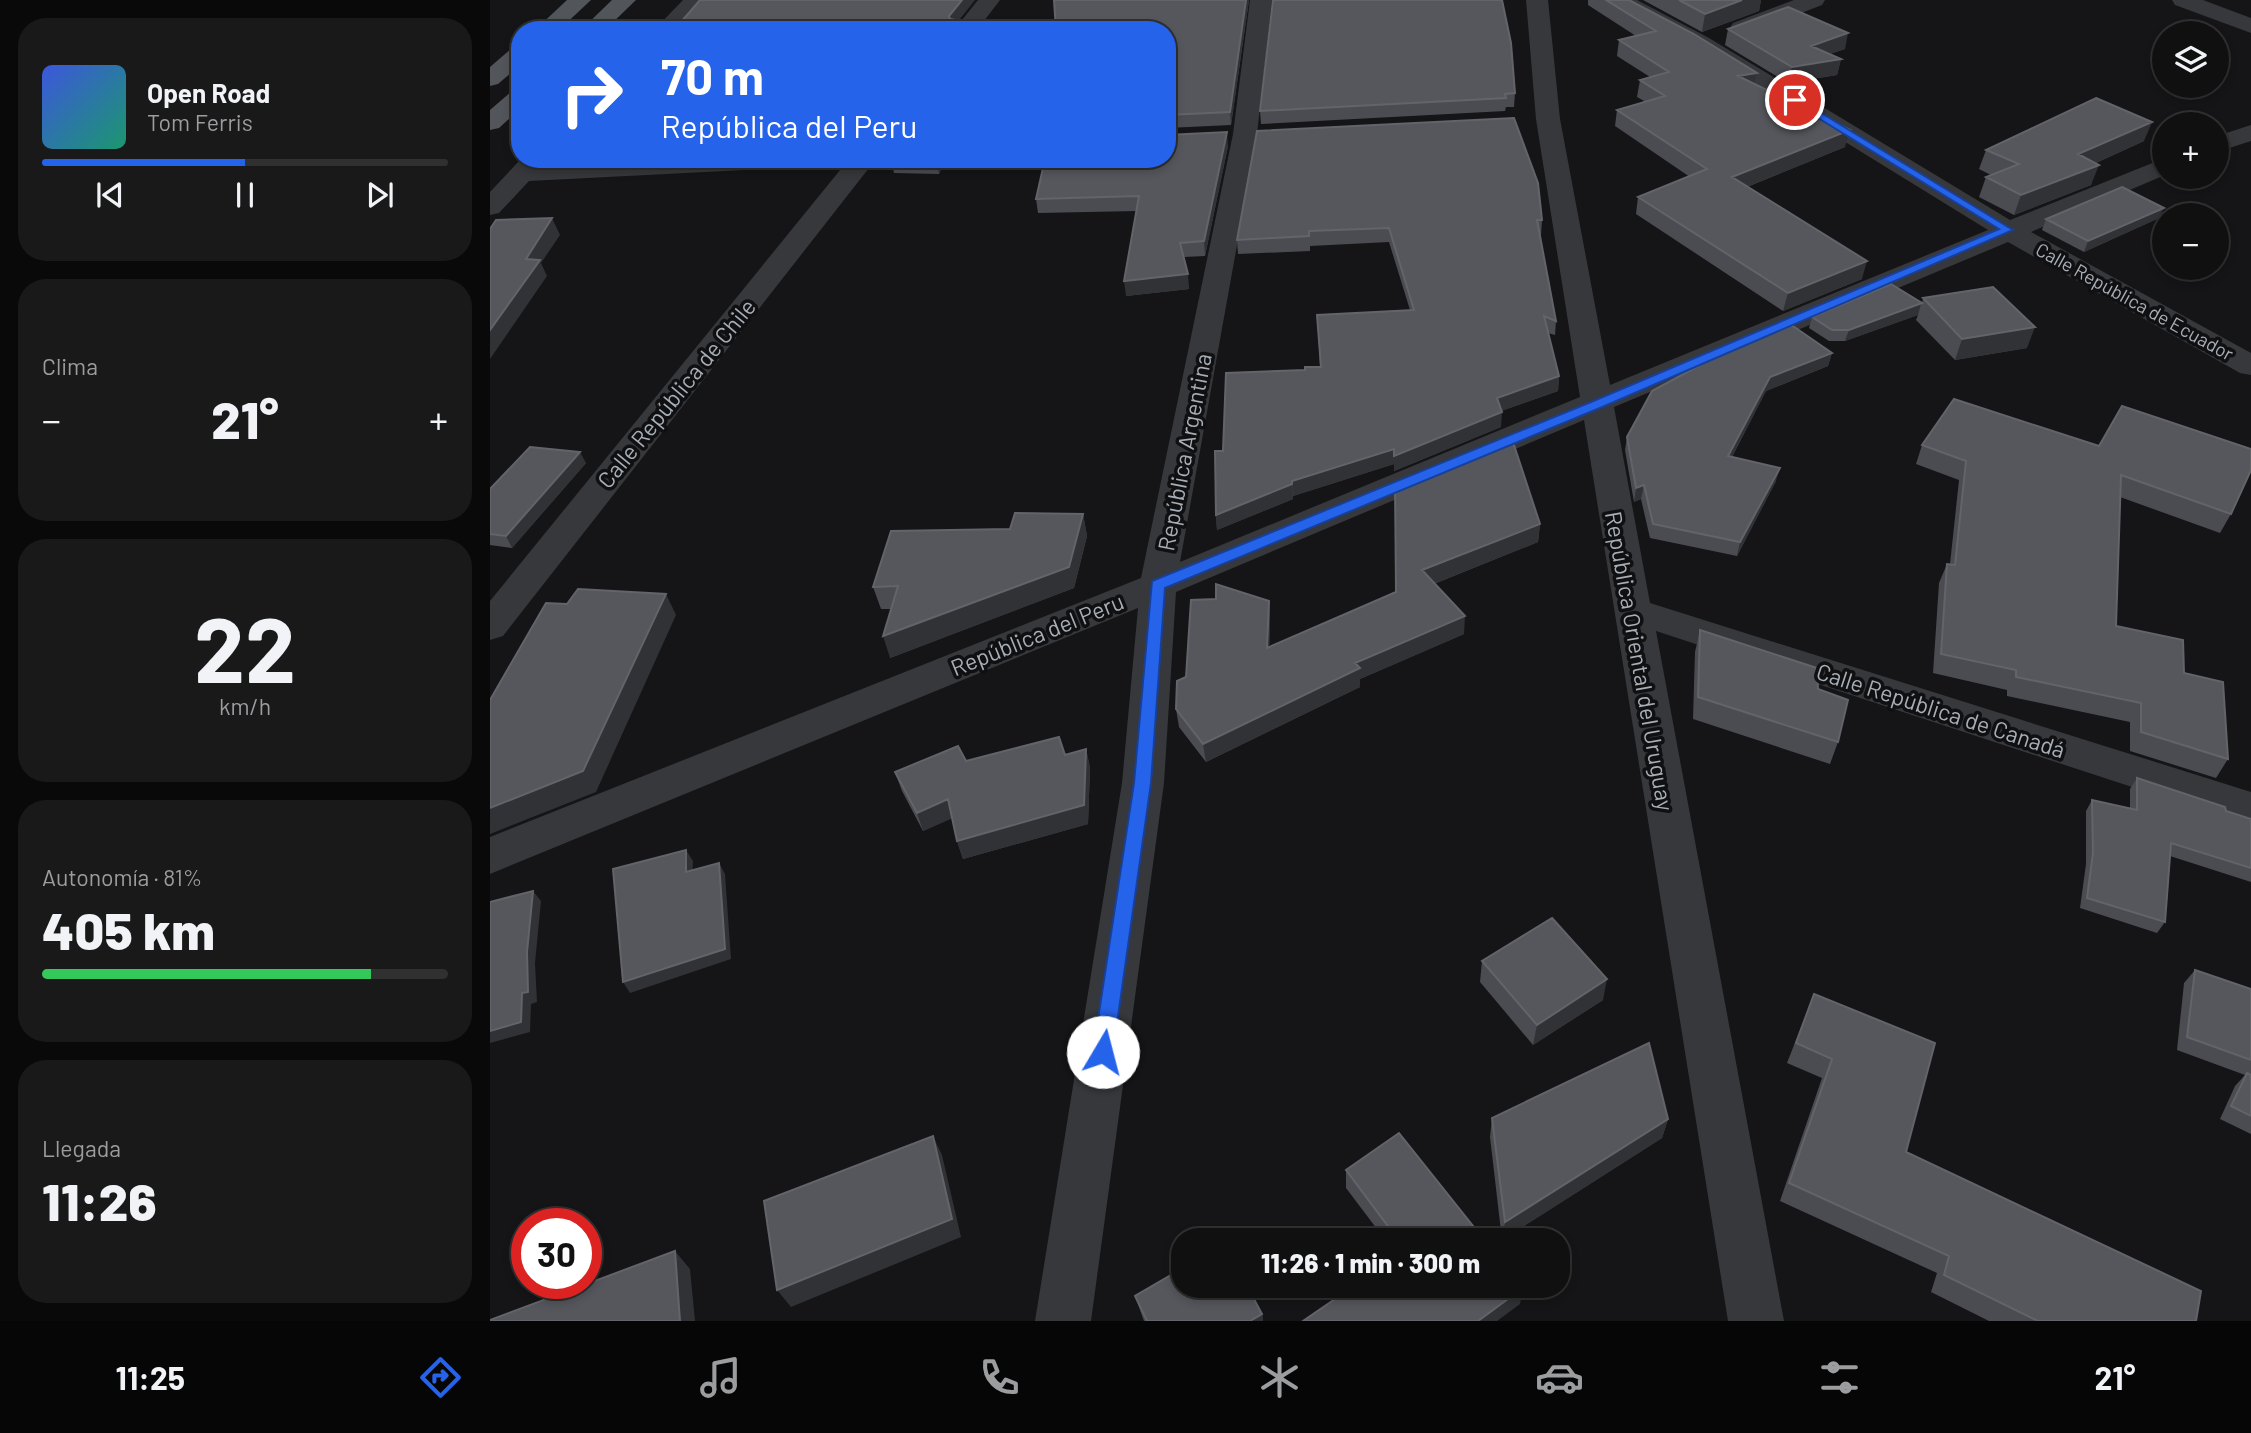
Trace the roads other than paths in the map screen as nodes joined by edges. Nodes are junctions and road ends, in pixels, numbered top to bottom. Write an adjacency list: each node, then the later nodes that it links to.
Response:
1 (580, 0): 10 (main road)
2 (625, 0): 11 (main road)
3 (695, 0): 12 (street)
4 (989, 0): 13 (street)
5 (1261, 0): 29 (street, República Argentina)
6 (1536, 0): 28 (street, República Oriental del Uruguay)
7 (1621, 0): 15 (street, Calle República de Ecuador)
8 (1814, 0): 15 (street)
9 (2183, 0): 14 (street)
10 (556, 21)
11 (602, 21)
12 (674, 21)
13 (972, 21)
14 (2251, 26)
15 (1701, 43): 26 (street, Calle República de Ecuador)
16 (511, 61): 17 (main road)
17 (490, 79)
18 (511, 104): 19 (main road)
19 (490, 123)
20 (2251, 132): 21 (street)
21 (2229, 140)
22 (528, 168): 25 (street)
23 (856, 168): 31 (street, Calle República de Chile)
24 (2152, 171): 26 (street, República del Peru)
25 (490, 207)
26 (2007, 230): 27 (street, Calle República de Ecuador); 28 (street, República del Peru)
27 (2251, 366)
28 (1595, 405): 29 (street, República del Peru); 30 (street, República Oriental del Uruguay)
29 (1158, 585): 33 (street, República del Peru); 34 (street, República Argentina)
30 (1631, 610): 32 (street, Calle República de Canadá); 35 (street, República Oriental del Uruguay)
31 (490, 627)
32 (2251, 810)
33 (490, 856)
34 (1063, 1321)
35 (1756, 1321)

